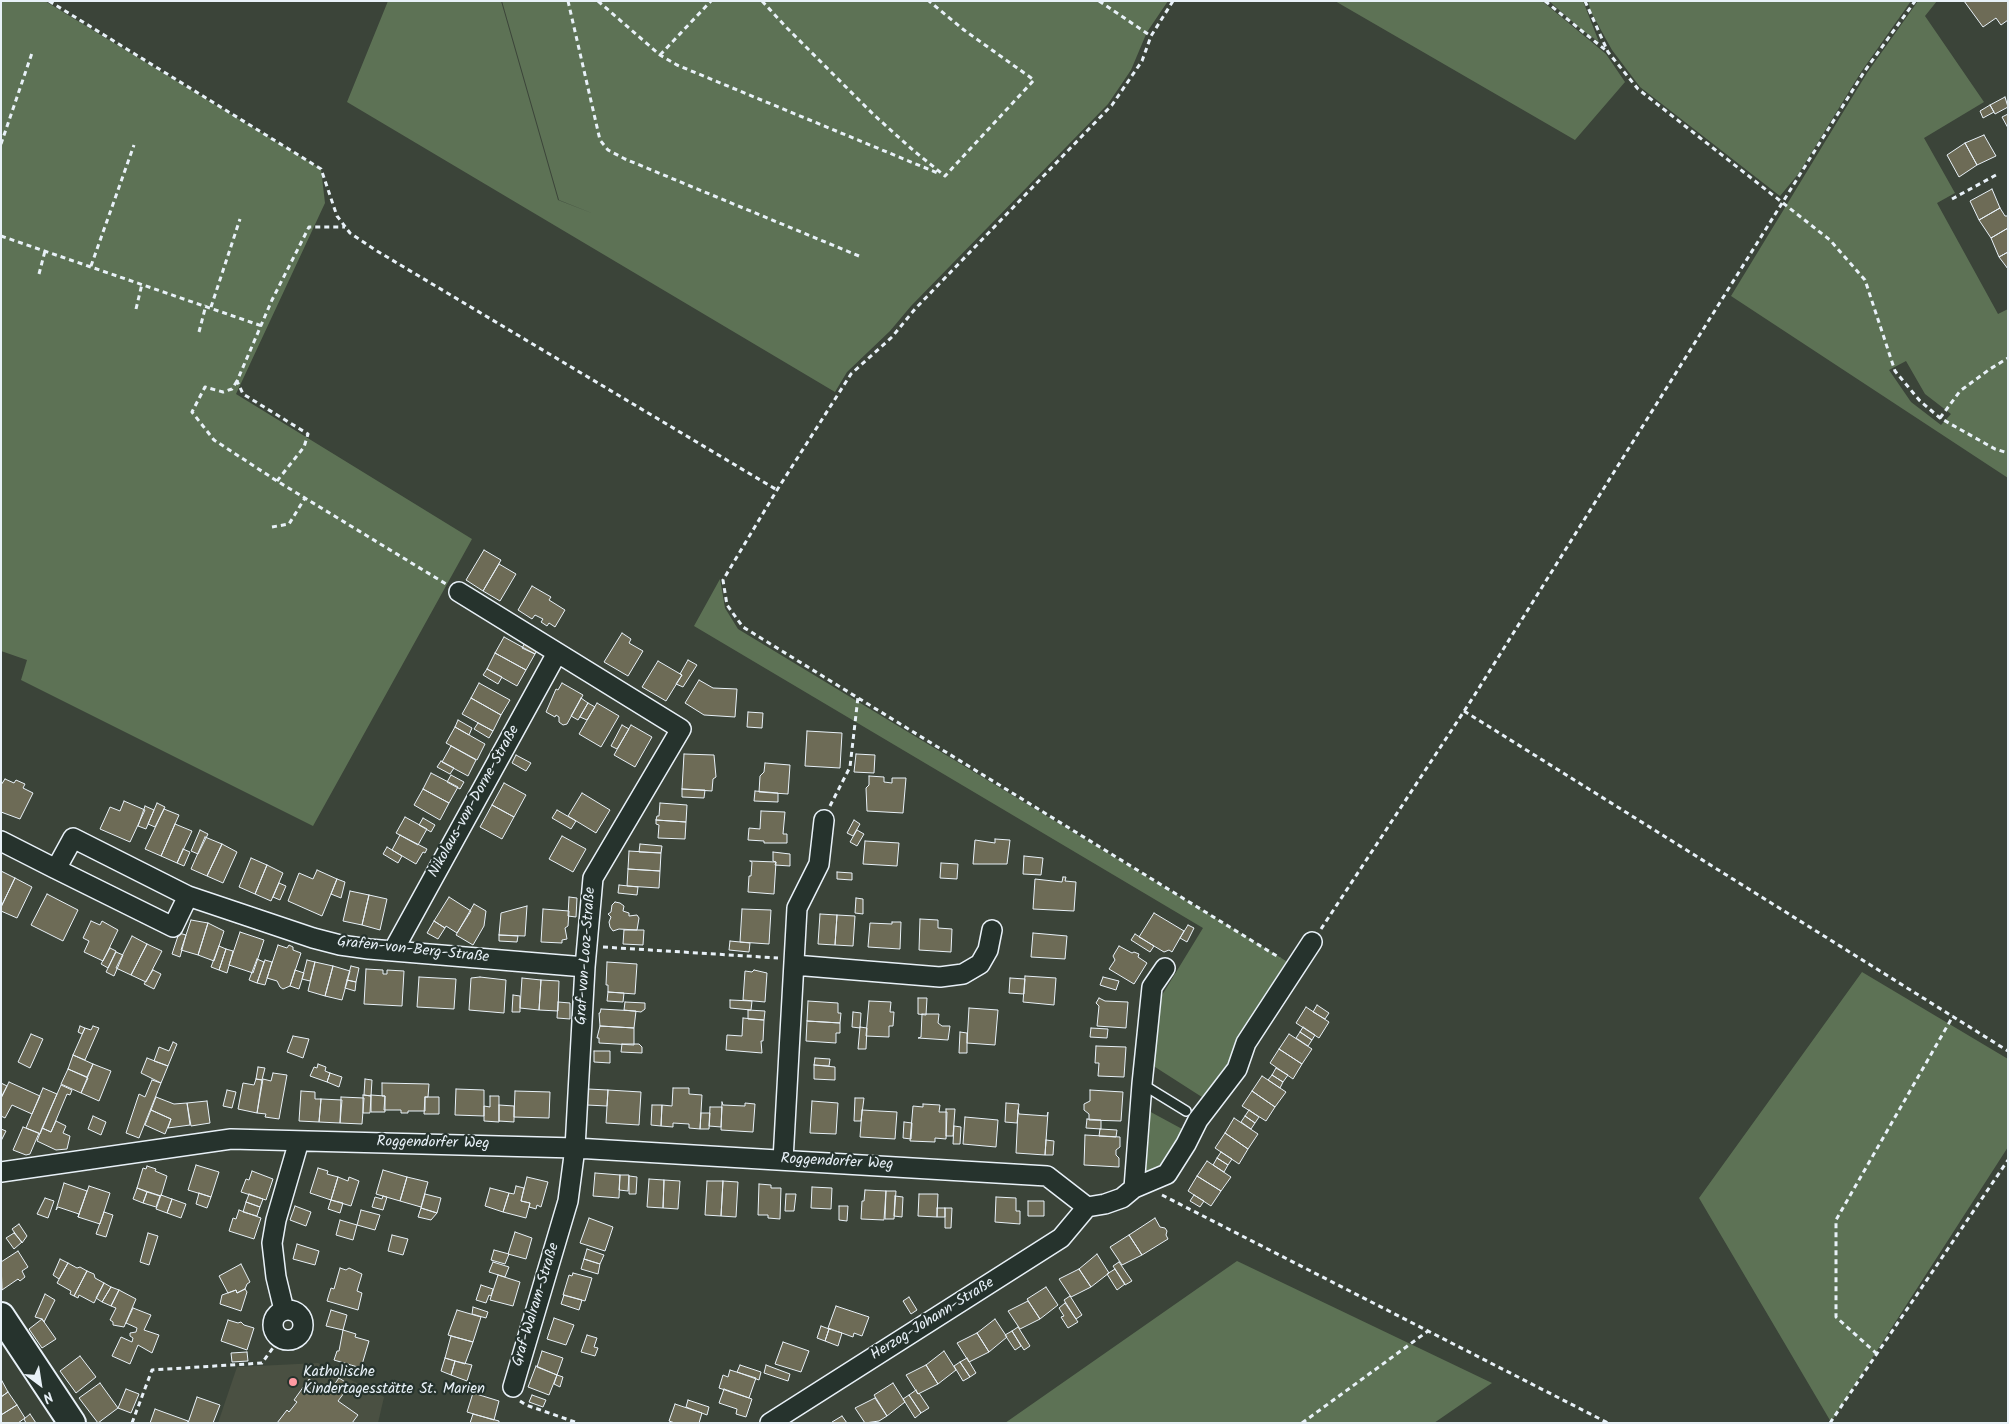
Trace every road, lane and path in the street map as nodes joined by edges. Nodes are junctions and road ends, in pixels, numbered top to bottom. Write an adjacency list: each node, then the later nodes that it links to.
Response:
1 (49, 1): 23 (path)
2 (568, 1): 26 (path)
3 (598, 1): 15 (path)
4 (711, 1): 15 (path)
5 (762, 1): 19 (path)
6 (929, 1): 19 (path)
7 (1099, 1): 12 (path)
8 (1173, 1): 12 (path)
9 (1545, 1): 13 (path)
10 (1586, 1): 13 (path)
11 (1915, 1): 21 (path)
12 (1152, 36): 40 (path)
13 (1608, 52): 21 (path)
14 (32, 53): 16 (path)
15 (660, 55): 19 (path)
16 (1, 144)
17 (134, 145): 27 (path)
18 (1996, 175): 20 (path)
19 (945, 176)
20 (1952, 199)
21 (1782, 202): 37 (path); 46 (path)
22 (240, 219): 31 (path)
23 (346, 227): 33 (path); 40 (path)
24 (1, 236): 25 (path)
25 (45, 251): 27 (path); 28 (path)
26 (859, 256)
27 (91, 266): 29 (path)
28 (39, 274)
29 (142, 284): 30 (path); 32 (path)
30 (206, 306): 31 (path); 34 (path)
31 (211, 307): 33 (path)
32 (136, 309)
33 (262, 326): 36 (path)
34 (199, 332)
35 (2008, 358): 37 (path)
36 (237, 381): 39 (path); 39 (path)
37 (1940, 418): 38 (path)
38 (2008, 453)
39 (277, 481): 41 (path)
40 (776, 490): 45 (path)
41 (305, 498): 42 (path); 43 (path)
42 (272, 527)
43 (459, 592): 44 (street)
44 (557, 653): 53 (street, Graf-von-Looz-Straße); 54 (street, Nikolaus-von-Dorne-Straße)
45 (858, 697): 47 (path); 58 (path)
46 (1464, 711): 52 (path); 59 (path)
47 (824, 820): 55 (street)
48 (1, 841): 49 (street)
49 (56, 869): 50 (street); 50 (street, Grafen-von-Berg-Straße)
50 (188, 896): 54 (street, Grafen-von-Berg-Straße)
51 (992, 930): 55 (street)
52 (1312, 942): 58 (street)
53 (587, 946): 55 (path); 56 (street, Graf-von-Looz-Straße)
54 (393, 951): 56 (street, Grafen-von-Berg-Straße)
55 (794, 962): 65 (street)
56 (585, 967): 64 (street, Graf-von-Looz-Straße)
57 (1165, 968): 61 (street)
58 (1296, 968): 68 (street)
59 (1953, 1016): 60 (path); 74 (path)
60 (2008, 1051)
61 (1142, 1084): 62 (lane); 68 (street)
62 (1186, 1111)
63 (299, 1141): 64 (street, Roggendorfer Weg); 67 (street, Roggendorfer Weg); 70 (street)
64 (575, 1148): 65 (street, Roggendorfer Weg); 75 (street, Graf-Walram-Straße)
65 (783, 1160): 69 (street, Roggendorfer Weg)
66 (2008, 1160): 74 (path)
67 (1, 1172)
68 (1138, 1186): 69 (street); 72 (path)
69 (1087, 1207): 79 (street, Herzog-Johann-Straße)
70 (284, 1310): 73 (street); 73 (street)
71 (1, 1316): 76 (main road)
72 (1428, 1330): 80 (path); 81 (path)
73 (280, 1338): 77 (path)
74 (1877, 1354): 82 (path)
75 (513, 1387): 78 (path, Graf-Walram-Straße)
76 (72, 1423)
77 (132, 1423)
78 (578, 1423)
79 (770, 1423)
80 (1302, 1423)
81 (1608, 1423)
82 (1830, 1423)

